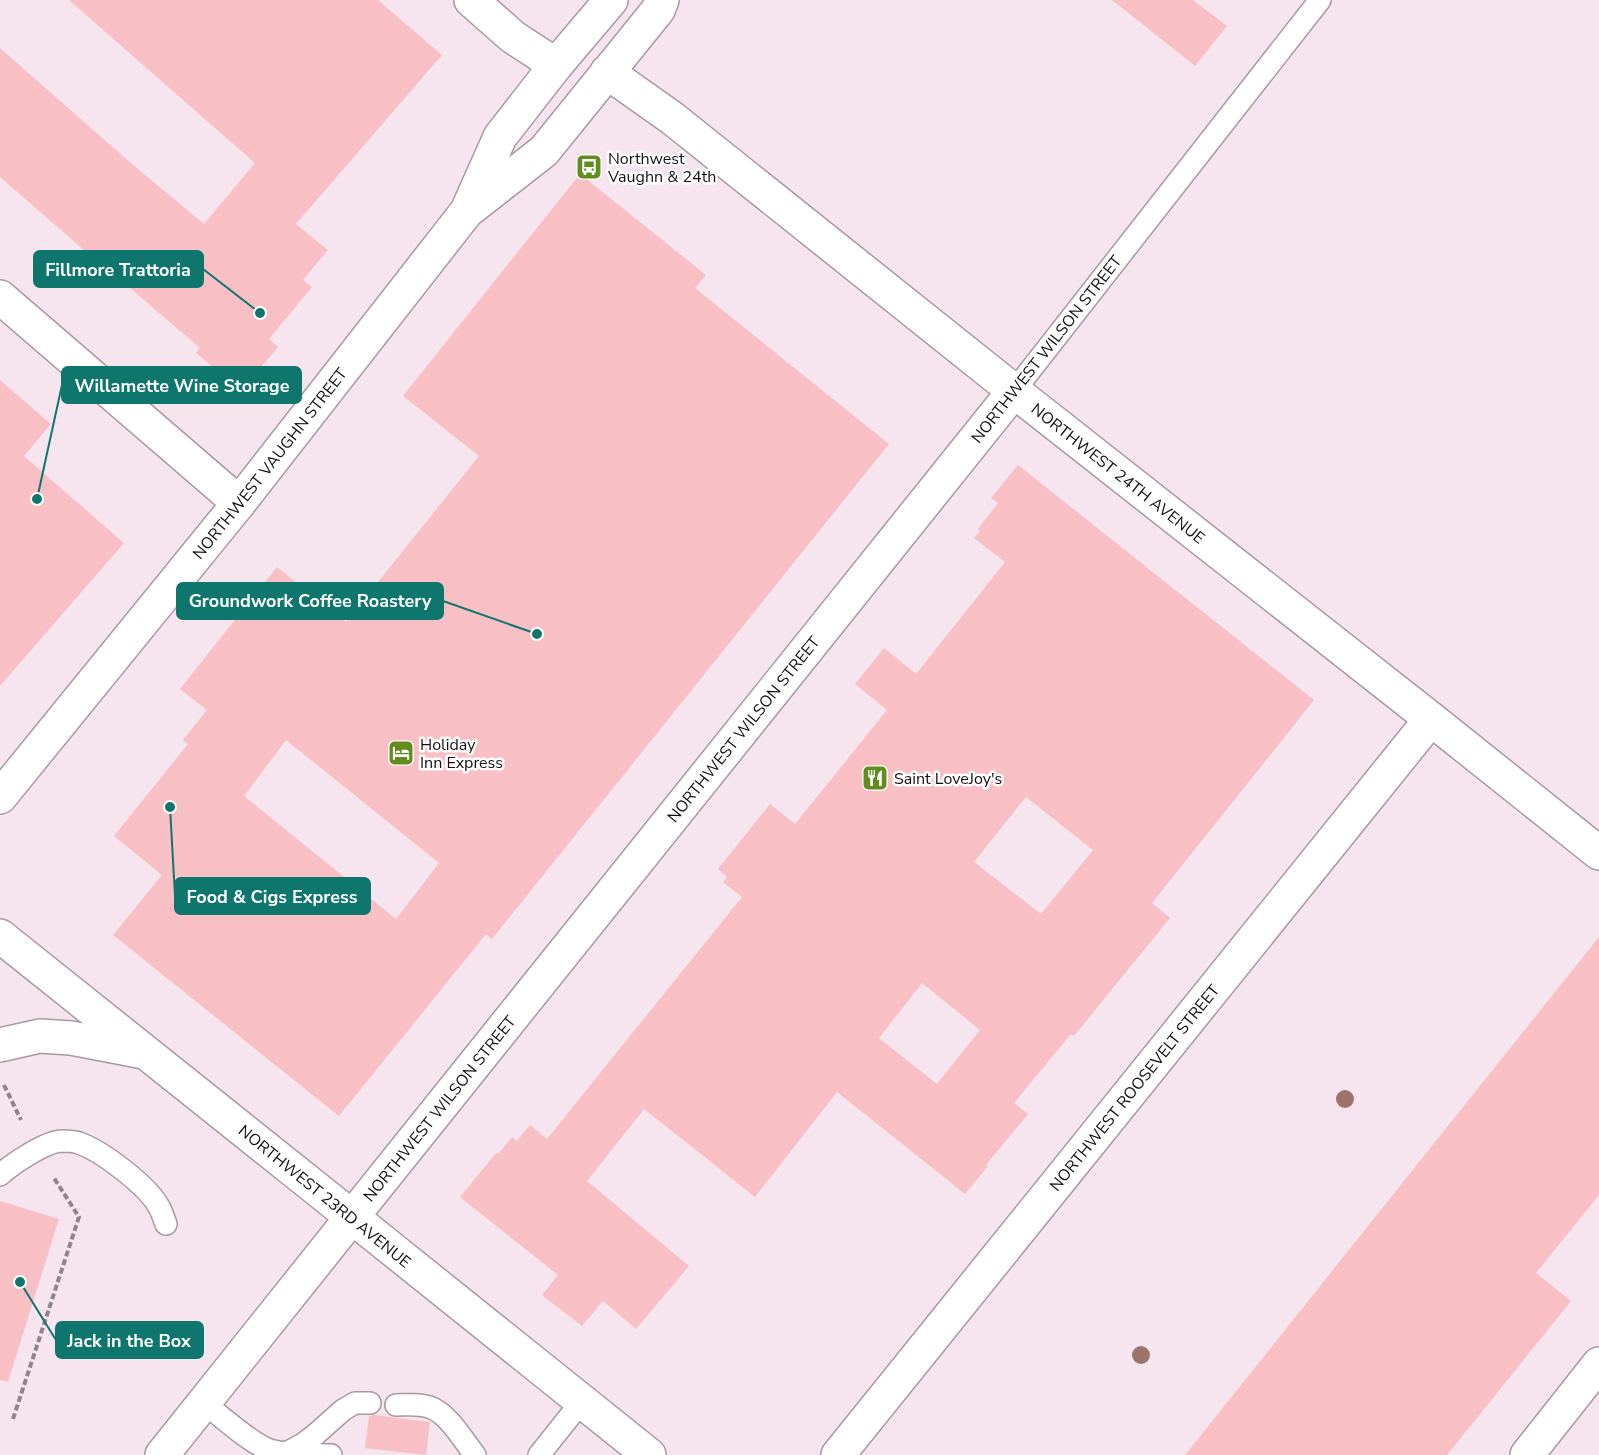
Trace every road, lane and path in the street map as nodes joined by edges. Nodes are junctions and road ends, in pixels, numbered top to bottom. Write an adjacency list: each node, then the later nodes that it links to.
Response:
1 (471, 0): 5 (main road)
2 (611, 0): 5 (main road, NORTHWEST VAUGHN STREET)
3 (663, 0): 6 (main road, NORTHWEST VAUGHN STREET)
4 (1320, 0): 9 (lane, NORTHWEST WILSON STREET)
5 (556, 65): 7 (main road, NORTHWEST VAUGHN STREET)
6 (607, 72): 7 (main road, NORTHWEST VAUGHN STREET); 9 (main road, NORTHWEST 24TH AVENUE)
7 (467, 211): 10 (main road, NORTHWEST VAUGHN STREET)
8 (0, 297): 10 (main road)
9 (1014, 391): 11 (main road, NORTHWEST 24TH AVENUE); 20 (main road, NORTHWEST WILSON STREET)
10 (239, 503): 12 (main road, NORTHWEST VAUGHN STREET)
11 (1431, 719): 13 (main road, NORTHWEST 24TH AVENUE); 34 (main road, NORTHWEST ROOSEVELT STREET)
12 (0, 798)
13 (1599, 853)
14 (0, 936): 16 (main road, NORTHWEST 23RD AVENUE)
15 (0, 1045): 16 (main road)
16 (144, 1052): 20 (main road, NORTHWEST 23RD AVENUE)
17 (4, 1085): 18 (path)
18 (37, 1150): 19 (lane); 21 (lane); 27 (path)
19 (0, 1175)
20 (352, 1217): 23 (main road, NORTHWEST 23RD AVENUE); 24 (main road, NORTHWEST WILSON STREET)
21 (166, 1224)
22 (1599, 1364): 35 (main road)
23 (582, 1401): 32 (lane); 33 (main road, NORTHWEST 23RD AVENUE)
24 (204, 1403): 28 (lane); 29 (main road, NORTHWEST WILSON STREET)
25 (370, 1403): 28 (lane)
26 (396, 1405): 31 (lane)
27 (13, 1419)
28 (286, 1453): 30 (lane)
29 (162, 1455)
30 (331, 1455)
31 (475, 1455)
32 (539, 1455)
33 (649, 1455)
34 (838, 1455)
35 (1527, 1455)

